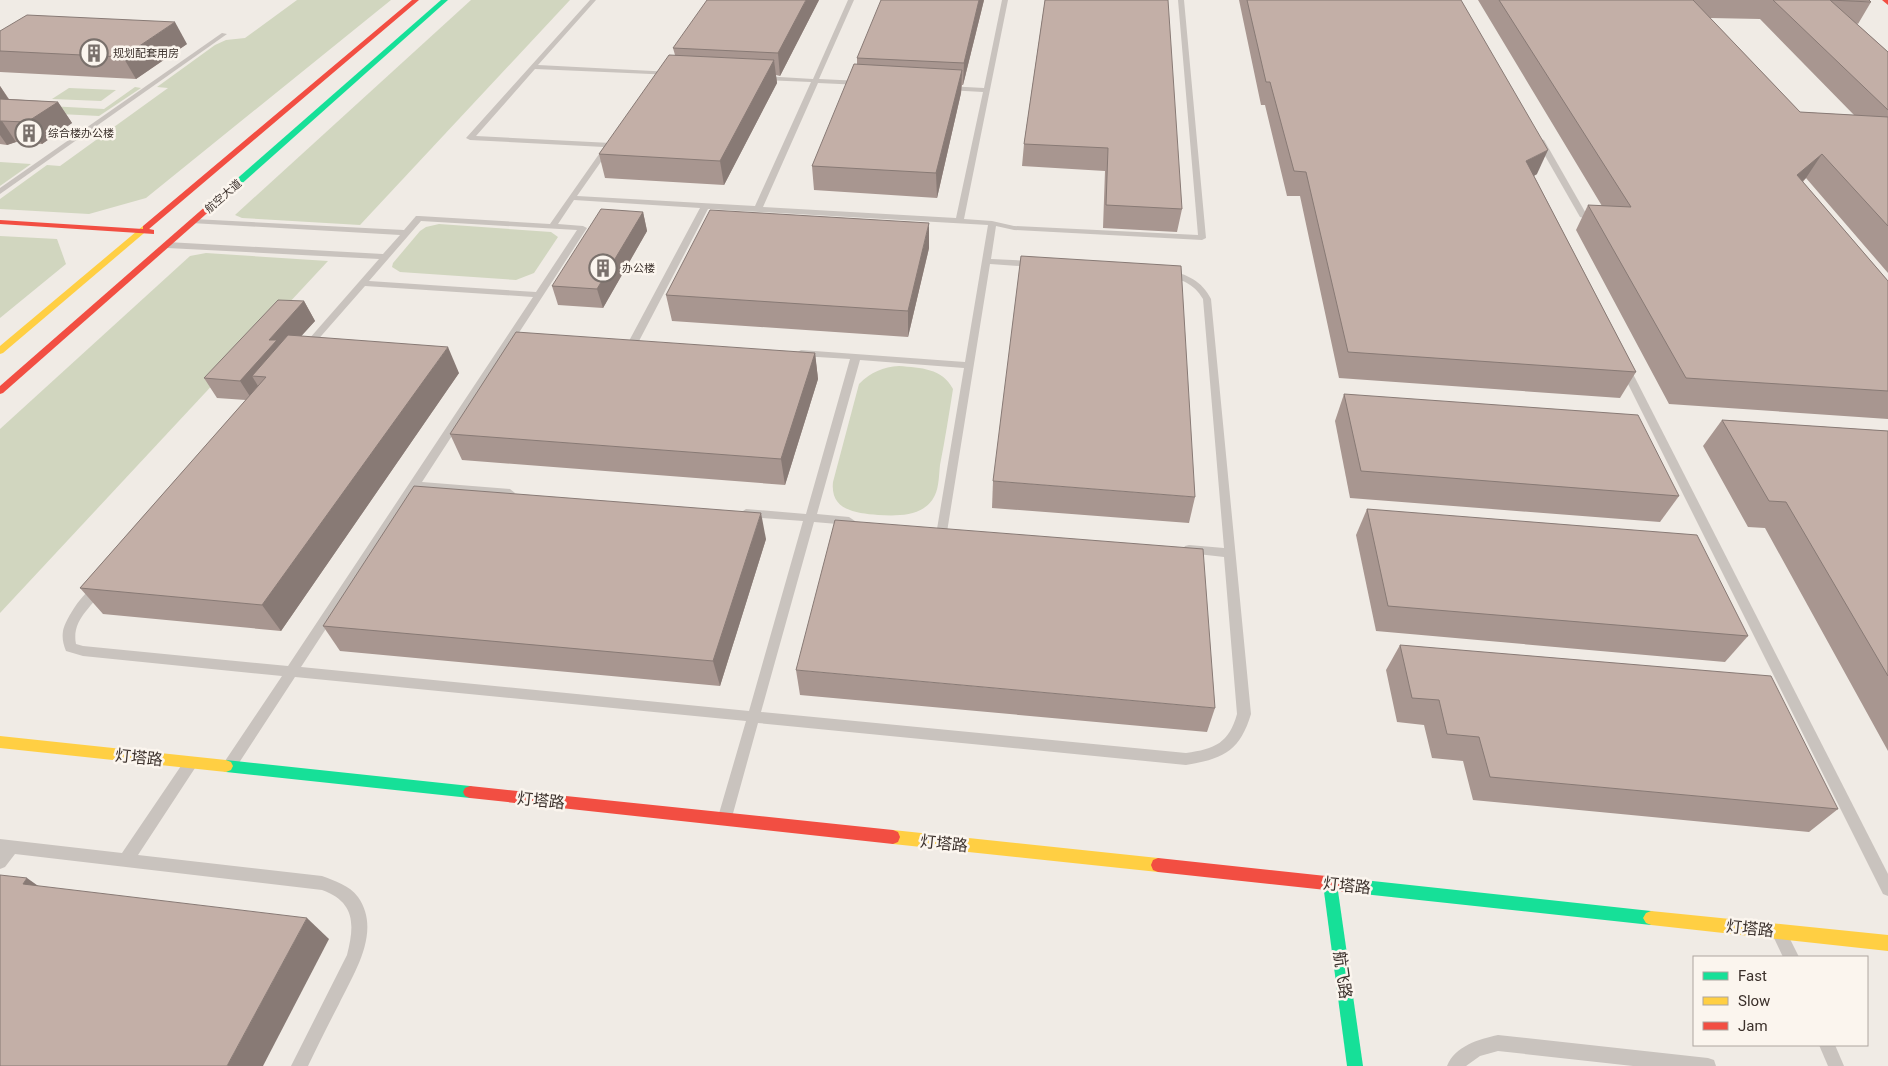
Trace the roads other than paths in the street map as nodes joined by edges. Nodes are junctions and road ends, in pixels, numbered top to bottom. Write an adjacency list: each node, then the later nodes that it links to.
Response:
1 (416, 0): 33 (main road, 航空大道)
2 (445, 0): 28 (main road, 航空大道)
3 (593, 0): 11 (lane)
4 (851, 0): 16 (lane)
5 (1005, 0): 19 (lane)
6 (1181, 0): 31 (lane)
7 (1885, 0): 8 (main road)
8 (1888, 2)
9 (224, 34): 23 (lane)
10 (664, 65): 12 (lane)
11 (534, 67): 12 (lane); 22 (lane)
12 (659, 73): 13 (lane); 15 (lane)
13 (678, 74)
14 (756, 78): 16 (lane)
15 (653, 81)
16 (815, 81): 17 (lane); 26 (lane)
17 (872, 84)
18 (939, 87): 19 (lane)
19 (987, 90): 29 (lane)
20 (1534, 130): 27 (lane)
21 (614, 138): 22 (lane)
22 (608, 145): 24 (lane)
23 (0, 192)
24 (572, 198): 25 (lane); 32 (lane)
25 (706, 205): 26 (lane); 43 (lane)
26 (758, 208): 29 (lane)
27 (1584, 217)
28 (194, 221): 34 (main road, 航空大道); 35 (lane)
29 (960, 221): 31 (lane)
30 (0, 222): 33 (main road)
31 (992, 223): 38 (lane)
32 (552, 226): 35 (lane); 42 (lane)
33 (141, 231): 34 (main road); 44 (main road, 航空大道)
34 (180, 234): 36 (main road, 航空大道)
35 (405, 234): 37 (lane)
36 (167, 245): 37 (lane); 50 (main road, 航空大道)
37 (385, 257): 41 (lane)
38 (986, 261): 39 (lane); 49 (lane)
39 (1044, 265)
40 (1151, 272): 58 (lane)
41 (363, 282): 42 (lane); 47 (lane)
42 (540, 295): 51 (lane)
43 (634, 341)
44 (0, 351)
45 (788, 352): 46 (lane)
46 (856, 356): 49 (lane); 54 (lane)
47 (298, 357)
48 (1621, 360): 70 (lane)
49 (969, 365): 56 (lane)
50 (0, 392)
51 (414, 485): 52 (lane); 60 (lane)
52 (523, 494)
53 (731, 511): 54 (lane)
54 (810, 518): 55 (lane); 61 (lane)
55 (857, 522)
56 (943, 529)
57 (1180, 549): 58 (lane)
58 (1230, 553): 61 (lane)
59 (103, 582): 60 (lane)
60 (292, 672): 61 (lane); 64 (lane)
61 (753, 717): 65 (lane)
62 (0, 742): 63 (main road, 灯塔路)
63 (191, 763): 64 (main road, 灯塔路); 67 (lane)
64 (229, 767): 65 (main road, 灯塔路)
65 (724, 820): 69 (main road, 灯塔路)
66 (6, 846): 67 (lane); 68 (lane)
67 (126, 860): 75 (lane)
68 (0, 862)
69 (1330, 884): 71 (main road, 灯塔路); 76 (main road, 航飞路)
70 (1888, 889)
71 (1780, 931): 72 (main road, 灯塔路); 73 (lane)
72 (1888, 944)
73 (1790, 956)
74 (1827, 1046): 79 (lane)
75 (299, 1066)
76 (1355, 1066)
77 (1455, 1066): 78 (lane)
78 (1708, 1066)
79 (1836, 1066)

